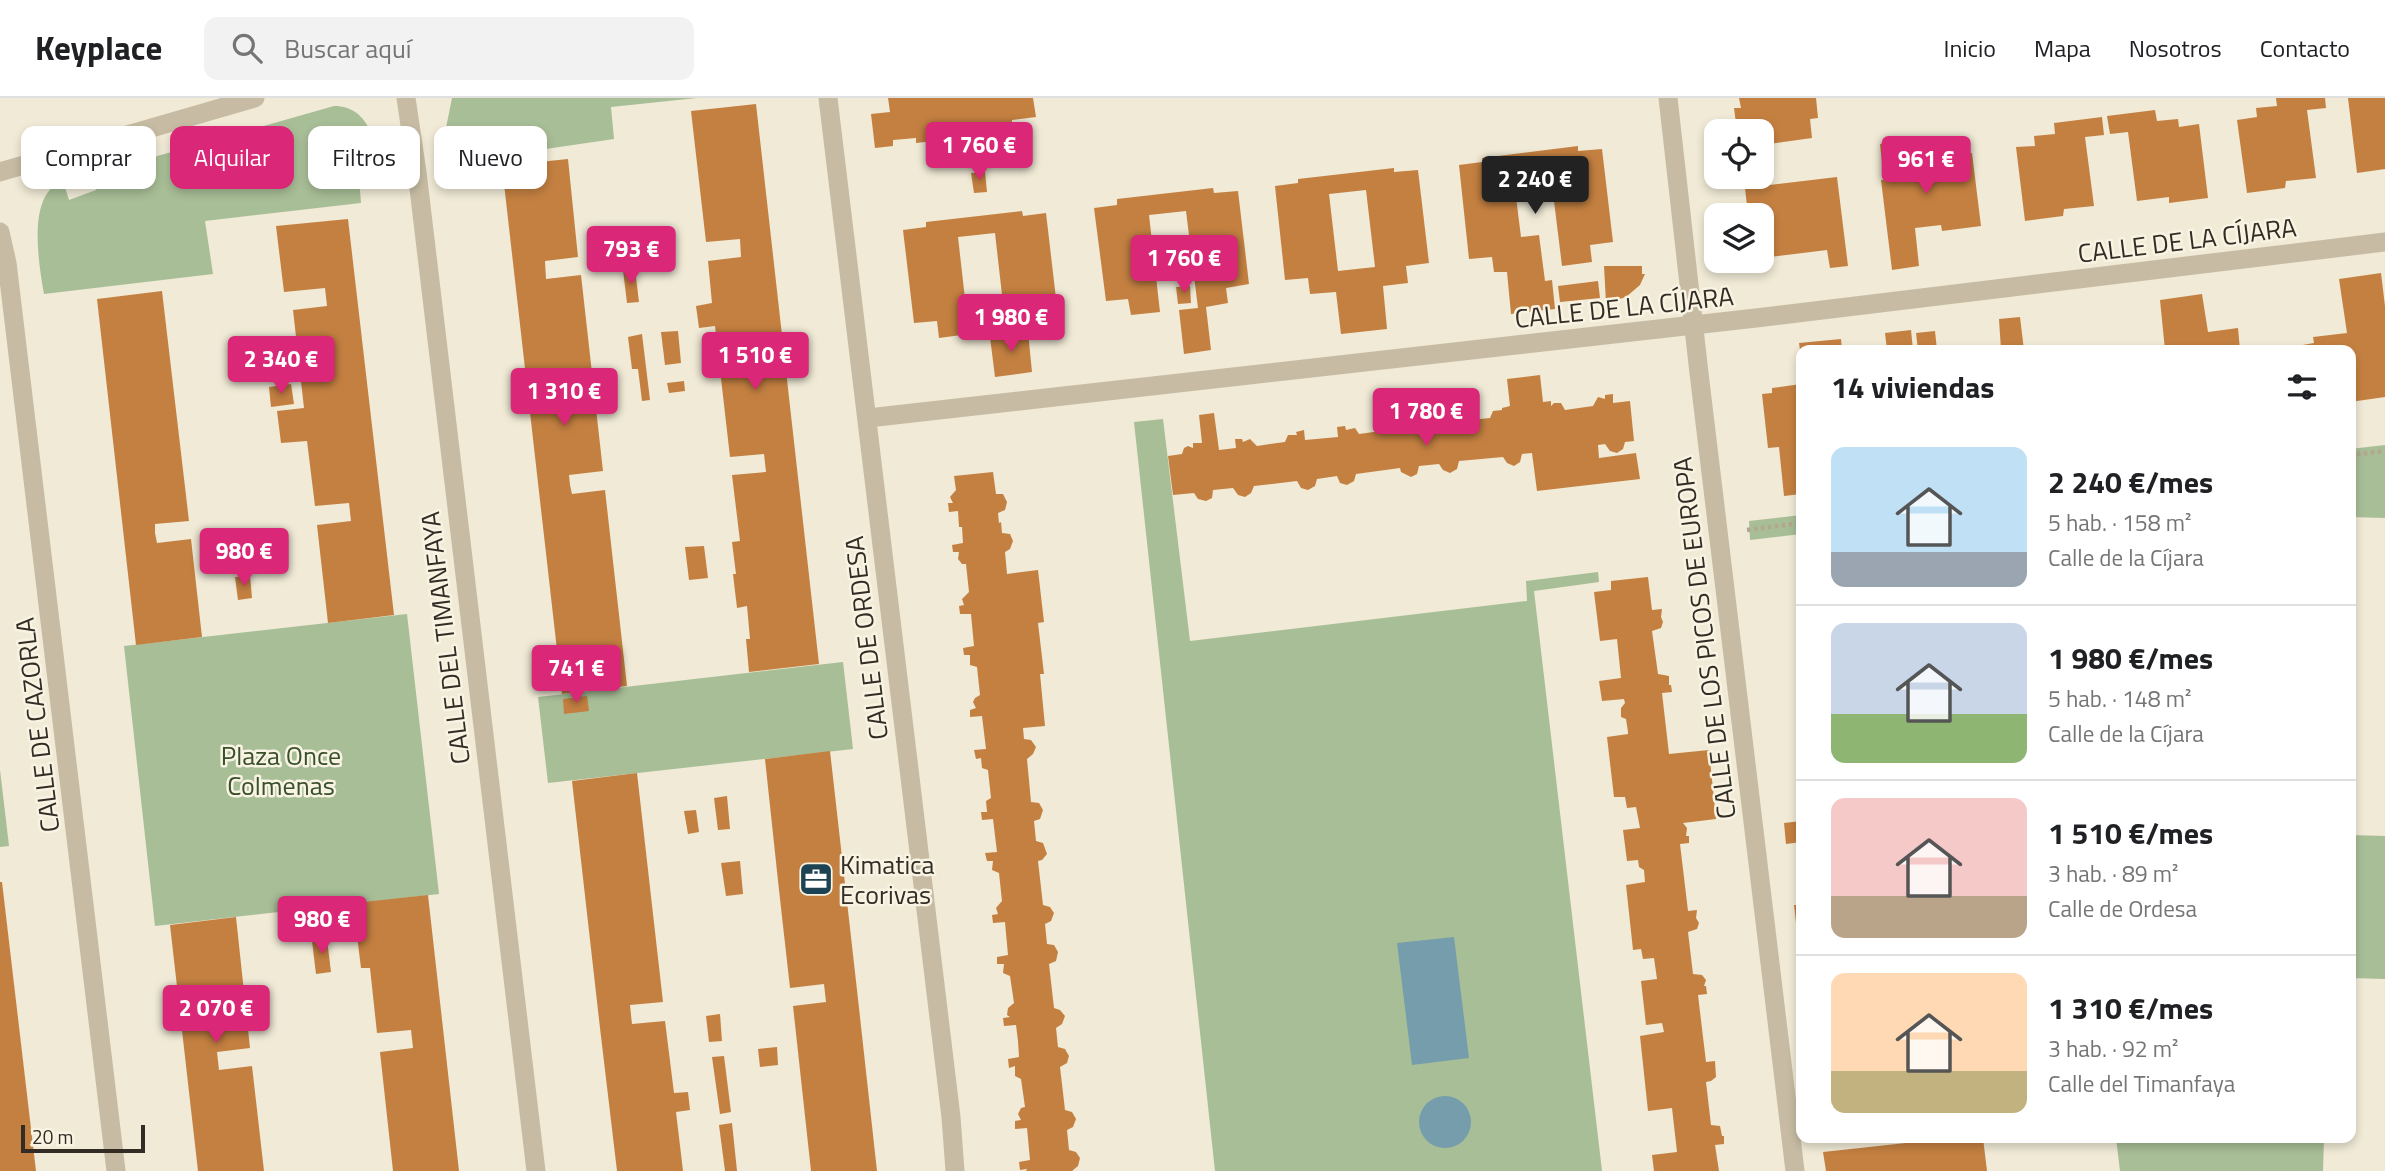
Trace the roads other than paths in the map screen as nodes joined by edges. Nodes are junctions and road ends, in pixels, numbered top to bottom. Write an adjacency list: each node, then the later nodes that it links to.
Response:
1 (255, 98): 5 (street)
2 (406, 98): 11 (street, CALLE DEL TIMANFAYA)
3 (828, 98): 9 (street, CALLE DE ORDESA)
4 (1668, 98): 8 (street, CALLE DE LOS PICOS DE EUROPA)
5 (0, 172)
6 (0, 232): 10 (street, CALLE DE CAZORLA)
7 (2385, 242): 8 (street, CALLE DE LA CÍJARA)
8 (1693, 325): 9 (street, CALLE DE LA CÍJARA); 13 (street, CALLE DE LOS PICOS DE EUROPA)
9 (868, 418): 12 (street, CALLE DE ORDESA)
10 (116, 1171)
11 (536, 1171)
12 (955, 1171)
13 (1795, 1171)

